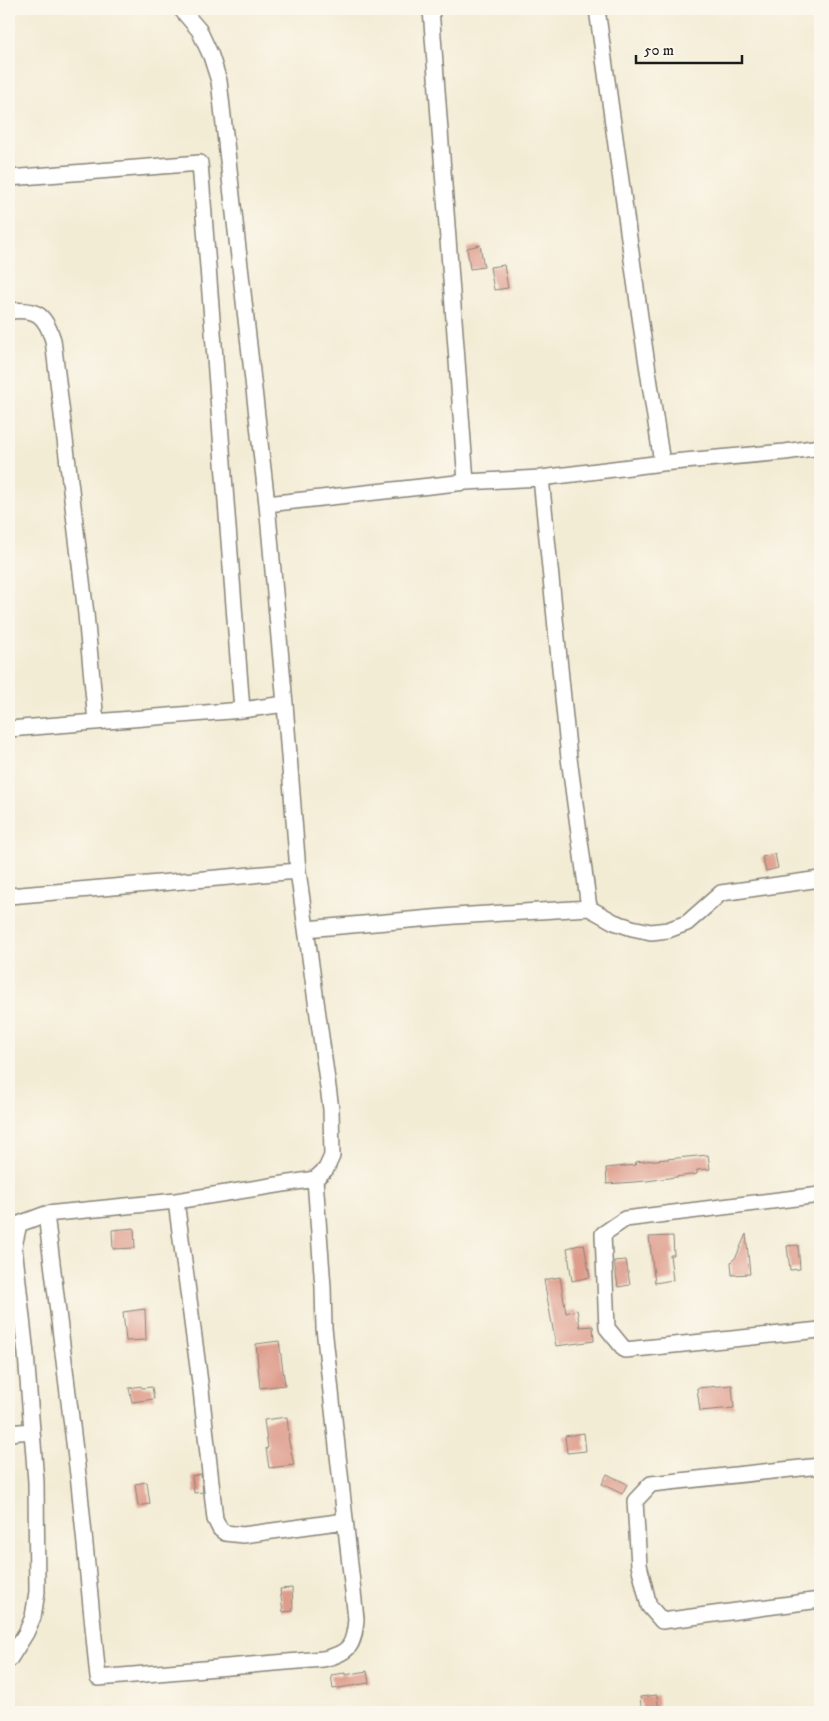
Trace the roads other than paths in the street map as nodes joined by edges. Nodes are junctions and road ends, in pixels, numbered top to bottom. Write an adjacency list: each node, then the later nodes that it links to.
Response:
1 (181, 9): 10 (street)
2 (431, 9): 9 (street)
3 (596, 9): 7 (street)
4 (9, 178): 12 (street)
5 (9, 311): 13 (street)
6 (820, 447): 7 (street)
7 (662, 463): 8 (street)
8 (541, 478): 9 (street); 18 (street)
9 (466, 482): 10 (street)
10 (267, 504): 11 (street)
11 (285, 704): 12 (street); 15 (street)
12 (242, 710): 13 (street)
13 (96, 722): 14 (street)
14 (9, 729)
15 (298, 870): 17 (street); 19 (street)
16 (820, 879): 18 (street)
17 (9, 896)
18 (589, 908): 19 (street)
19 (306, 929): 20 (street)
20 (315, 1180): 22 (street); 29 (street)
21 (820, 1195): 25 (street)
22 (176, 1202): 23 (street); 29 (street)
23 (46, 1214): 24 (street); 29 (street)
24 (14, 1291): 26 (street)
25 (820, 1330)
26 (31, 1431): 27 (street); 31 (street)
27 (9, 1433)
28 (820, 1466): 30 (street)
29 (345, 1521)
30 (820, 1600)
31 (9, 1660)

